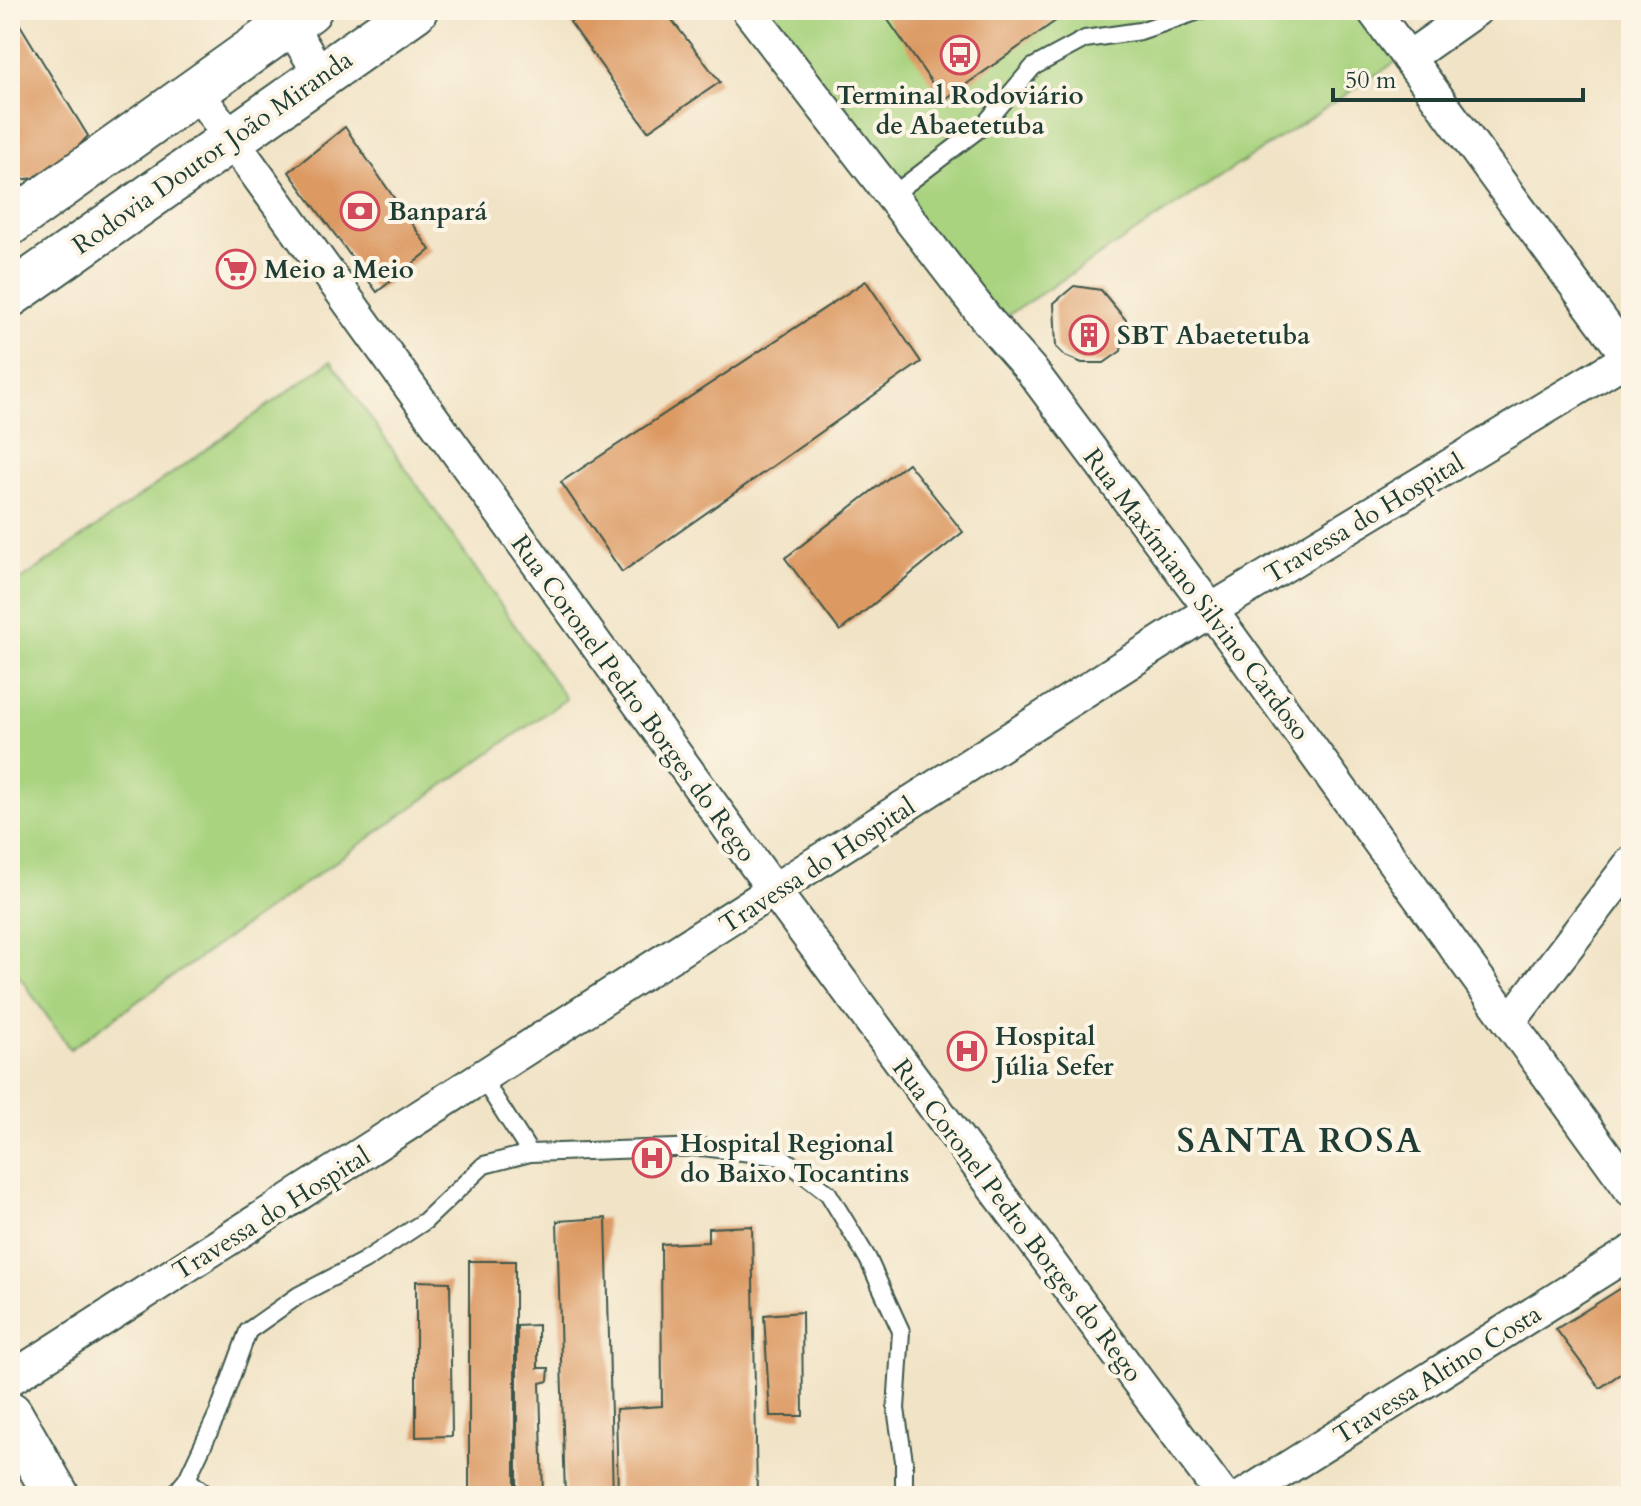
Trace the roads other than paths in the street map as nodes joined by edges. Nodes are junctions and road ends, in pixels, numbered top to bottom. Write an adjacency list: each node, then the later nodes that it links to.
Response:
1 (415, 10): 8 (main road, Rodovia Doutor João Miranda)
2 (748, 10): 11 (street, Rua Maxímiano Silvino Cardoso)
3 (1202, 10): 11 (lane)
4 (1373, 10): 7 (street)
5 (1476, 10): 7 (street)
6 (293, 15): 8 (street); 9 (main road)
7 (1408, 58): 14 (street)
8 (320, 74): 10 (main road, Rodovia Doutor João Miranda)
9 (195, 89): 10 (street, Rua Coronel Pedro Borges do Rego); 12 (main road)
10 (230, 141): 13 (main road, Rodovia Doutor João Miranda); 17 (street, Rua Coronel Pedro Borges do Rego)
11 (891, 196): 15 (street, Rua Maxímiano Silvino Cardoso)
12 (10, 223)
13 (10, 295)
14 (1630, 360): 15 (street, Travessa do Hospital)
15 (1211, 610): 17 (street, Travessa do Hospital); 18 (street, Rua Maxímiano Silvino Cardoso)
16 (1631, 863): 18 (street)
17 (775, 892): 19 (street, Travessa do Hospital); 30 (street, Rua Coronel Pedro Borges do Rego)
18 (1511, 1020): 21 (street, Rua Maxímiano Silvino Cardoso)
19 (482, 1078): 20 (lane); 23 (street, Travessa do Hospital)
20 (530, 1153): 25 (lane); 29 (lane)
21 (1631, 1190)
22 (1631, 1252): 31 (street, Travessa Altino Costa)
23 (10, 1379)
24 (10, 1414): 26 (main road)
25 (187, 1479): 27 (lane); 28 (lane)
26 (57, 1496)
27 (173, 1496)
28 (208, 1496)
29 (904, 1496)
30 (1223, 1496)
31 (1243, 1496)

